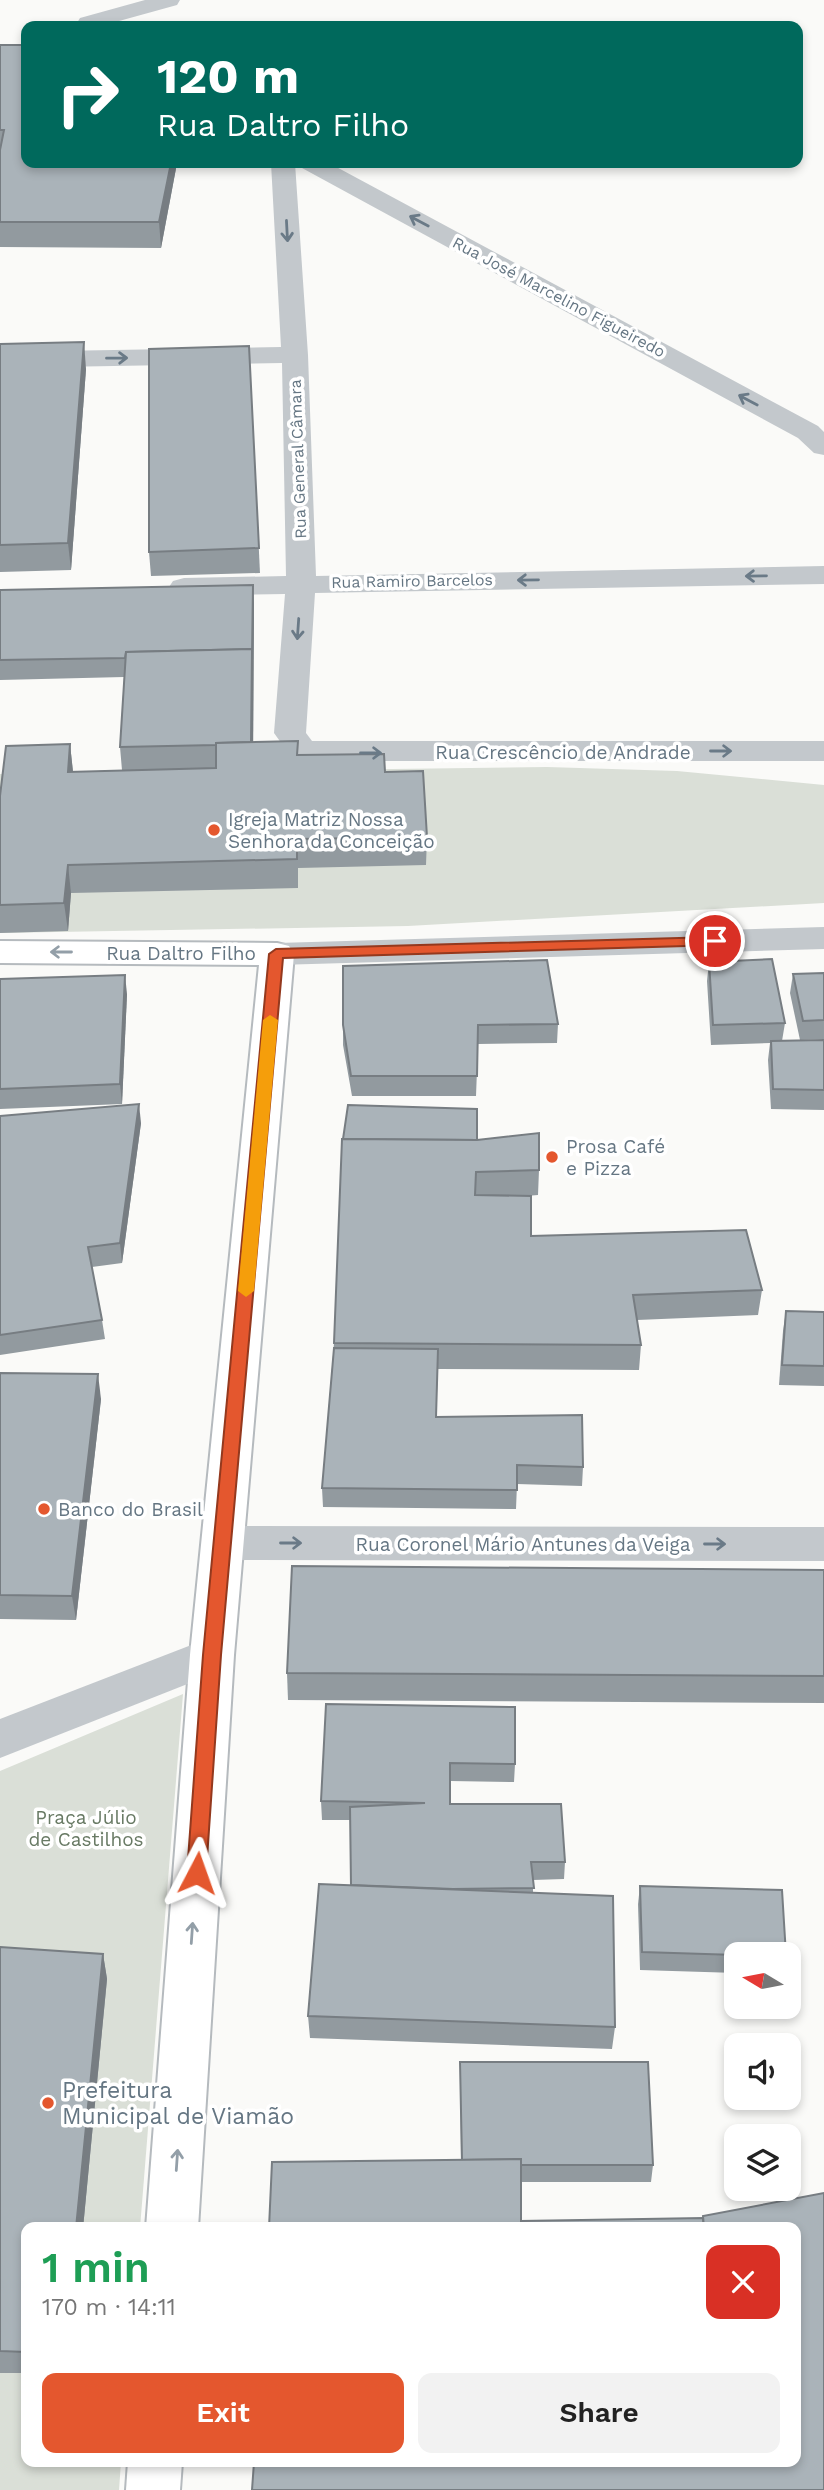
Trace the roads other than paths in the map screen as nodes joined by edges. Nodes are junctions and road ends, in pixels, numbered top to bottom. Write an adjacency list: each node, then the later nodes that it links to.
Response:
1 (169, 0): 2 (street)
2 (84, 19)
3 (284, 168): 5 (street, Rua General Câmara, one-way to 5)
4 (320, 168): 7 (street, Rua José Marcelino Figueiredo, one-way to 4)
5 (295, 355): 6 (street, one-way to 5); 9 (street, Rua General Câmara)
6 (0, 360)
7 (816, 439)
8 (824, 575): 9 (street, Rua Ramiro Barcelos, one-way to 9)
9 (301, 583): 10 (street, Rua Ramiro Barcelos); 11 (street, Rua General Câmara, one-way to 11)
10 (151, 588)
11 (303, 751): 12 (street, Rua Crescêncio de Andrade, one-way to 12)
12 (824, 751)
13 (824, 938): 15 (street, Rua Daltro Filho)
14 (0, 952): 15 (main road, Rua Daltro Filho, one-way to 14)
15 (276, 954): 16 (main road)
16 (223, 1543): 17 (street, Rua Coronel Mário Antunes da Veiga, one-way to 17); 18 (main road)
17 (824, 1544)
18 (212, 1655): 19 (street); 20 (main road, one-way to 18)
19 (0, 1739)
20 (172, 2222)
21 (155, 2467): 22 (main road)
22 (153, 2490)

